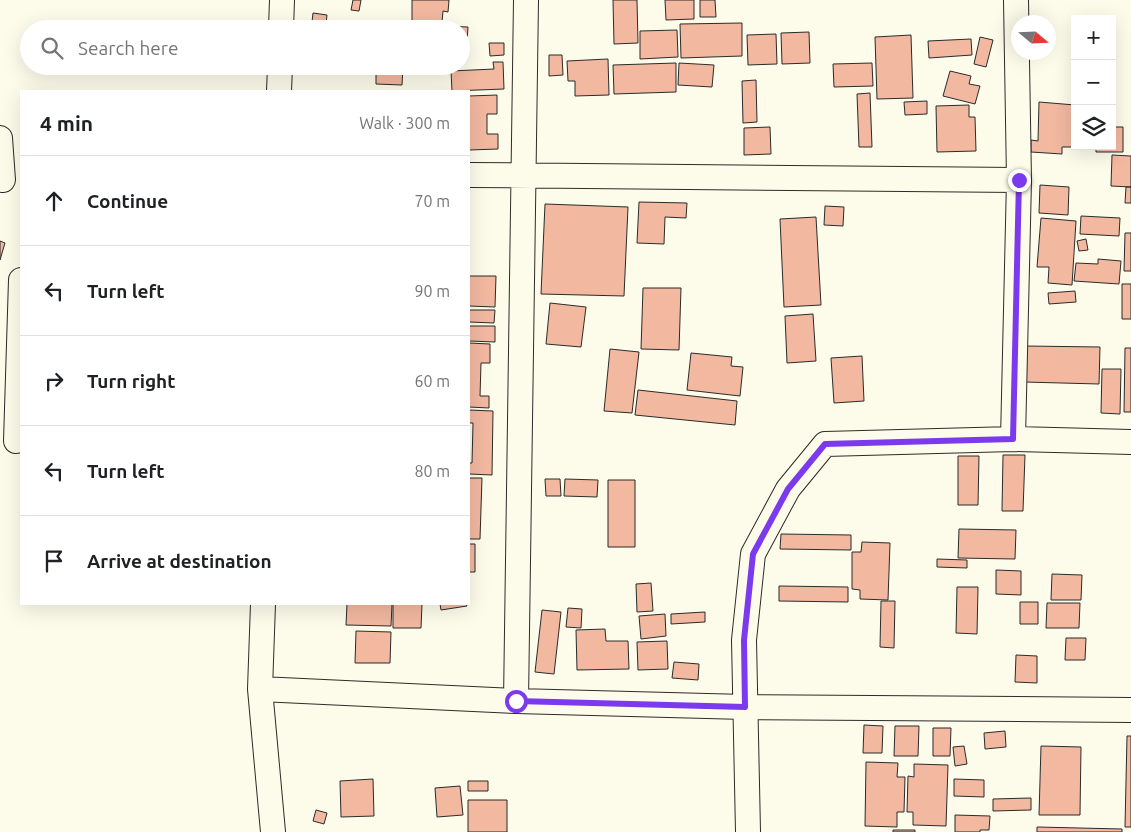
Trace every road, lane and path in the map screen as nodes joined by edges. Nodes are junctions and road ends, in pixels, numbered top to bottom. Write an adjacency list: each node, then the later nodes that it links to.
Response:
1 (282, 0): 4 (street)
2 (526, 0): 8 (street)
3 (1016, 0): 11 (street)
4 (281, 20)
5 (280, 75): 6 (street)
6 (279, 90)
7 (0, 138): 10 (street)
8 (523, 174): 9 (street); 11 (street); 18 (street)
9 (470, 175)
10 (8, 179)
11 (1019, 180): 13 (street)
12 (20, 300): 14 (street)
13 (1013, 439): 15 (street); 19 (street)
14 (13, 441)
15 (1131, 442)
16 (263, 605): 17 (street)
17 (260, 689): 18 (street); 21 (street)
18 (516, 701): 19 (street)
19 (745, 707): 20 (street); 22 (street)
20 (1131, 710)
21 (273, 832)
22 (748, 832)

